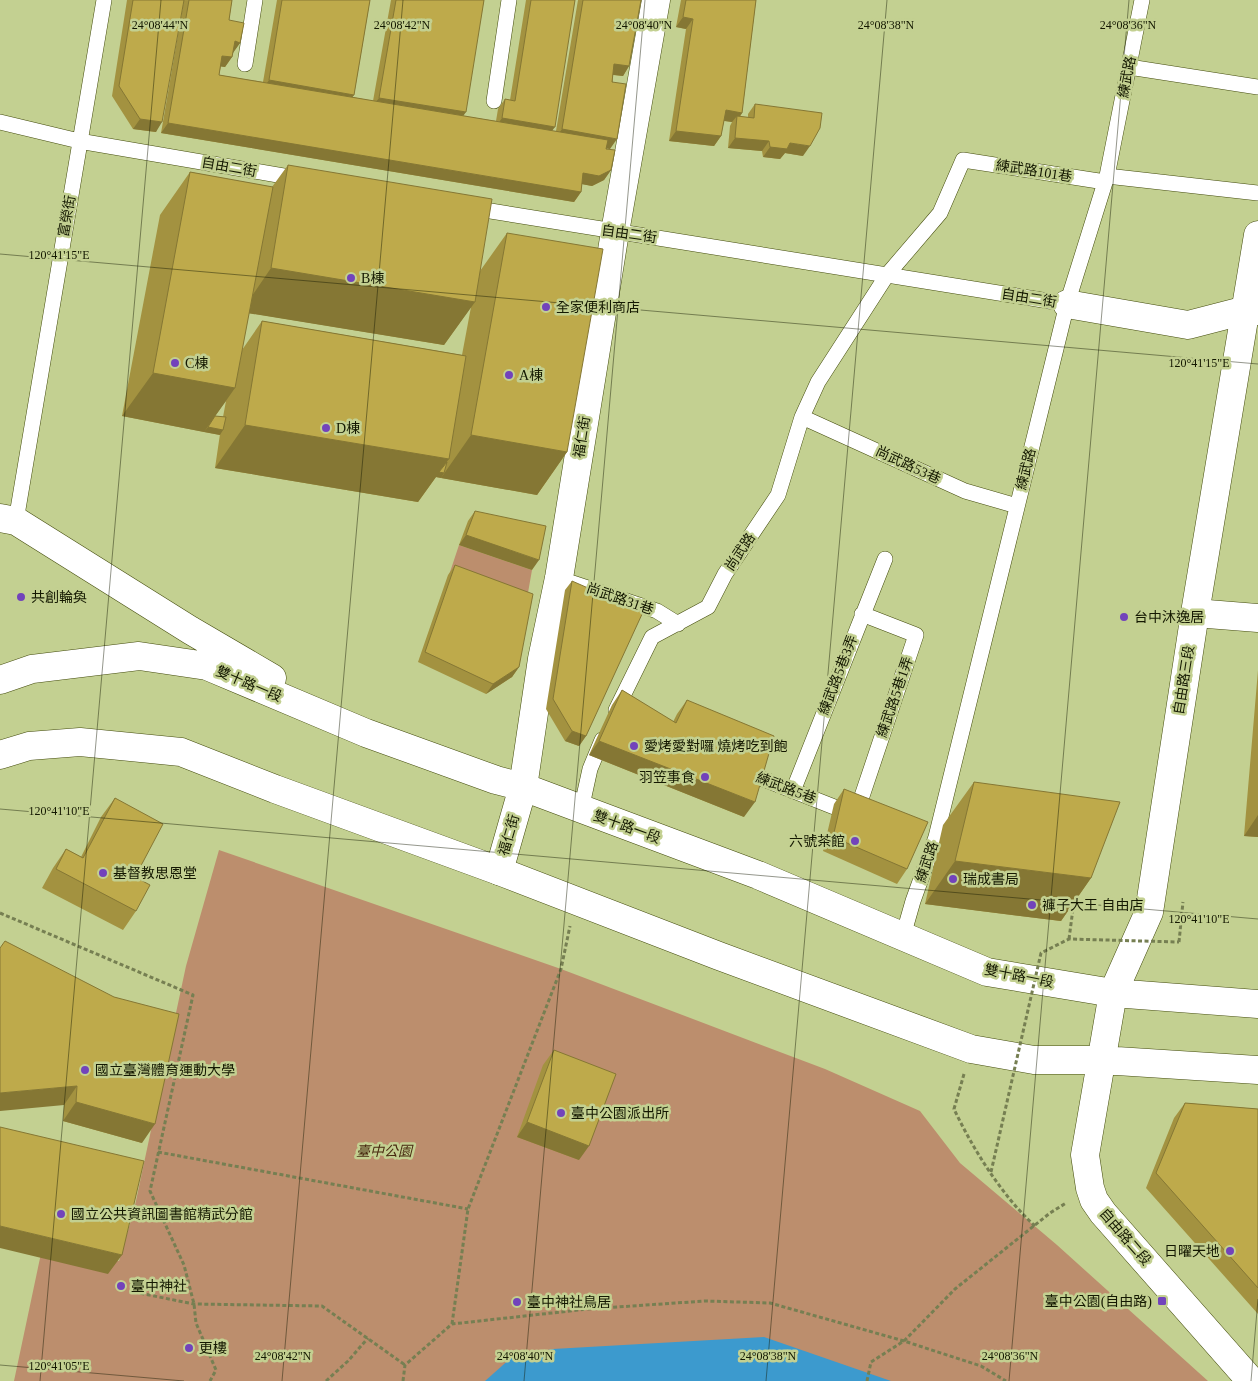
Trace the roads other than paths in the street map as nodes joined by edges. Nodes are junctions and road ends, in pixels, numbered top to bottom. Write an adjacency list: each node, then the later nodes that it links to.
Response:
1 (104, 0): 11 (lane, 富榮街)
2 (255, 0): 6 (lane)
3 (510, 0): 9 (lane)
4 (656, 0): 16 (street, 福仁街)
5 (1142, 0): 7 (lane, 練武路)
6 (245, 64)
7 (1128, 67): 8 (lane); 12 (lane, 練武路)
8 (1258, 87)
9 (494, 101)
10 (0, 122): 11 (lane, 自由二街)
11 (79, 142): 13 (lane, 自由二街); 23 (lane, 富榮街)
12 (1106, 179): 14 (lane, 練武路101巷); 18 (lane, 練武路101巷); 19 (lane, 練武路)
13 (313, 181)
14 (1258, 193)
15 (459, 206): 16 (lane, 自由二街)
16 (614, 232): 18 (lane, 自由二街); 25 (street, 福仁街)
17 (1258, 236): 20 (street, 自由路三段)
18 (887, 275): 19 (lane, 自由二街); 21 (lane, 尚武路)
19 (1067, 304): 20 (street, 自由二街); 22 (lane, 練武路)
20 (1252, 310): 26 (street, 自由路三段)
21 (802, 417): 22 (lane, 尚武路53巷); 29 (lane, 尚武路)
22 (1017, 506): 43 (lane, 練武路)
23 (8, 520): 34 (street)
24 (885, 559): 27 (lane, 練武路5巷3弄)
25 (559, 578): 29 (lane, 尚武路31巷); 37 (street, 福仁街)
26 (1195, 613): 28 (street); 46 (street, 自由路三段)
27 (862, 614): 38 (lane, 練武路5巷3弄); 40 (lane, 練武路5巷1弄)
28 (1258, 618)
29 (678, 624): 32 (lane, 尚武路)
30 (0, 680): 34 (street, 雙十路一段)
31 (599, 704): 32 (lane)
32 (616, 708): 33 (lane); 39 (lane, 尚武路)
33 (633, 715)
34 (366, 733): 37 (street, 雙十路一段)
35 (0, 755): 44 (street)
36 (734, 766): 38 (lane, 練武路5巷)
37 (523, 788): 39 (street, 雙十路一段); 44 (street, 福仁街)
38 (793, 791): 40 (lane, 練武路5巷)
39 (581, 810): 45 (street, 雙十路一段)
40 (856, 815): 41 (lane, 練武路5巷)
41 (873, 820)
42 (918, 832): 43 (lane)
43 (936, 837): 45 (lane, 練武路)
44 (499, 871): 48 (street)
45 (903, 936): 46 (street, 雙十路一段)
46 (1113, 993): 47 (street, 雙十路一段); 48 (street, 自由路三段)
47 (1258, 1004)
48 (1100, 1060): 49 (street); 50 (street, 自由路二段)
49 (1258, 1070)
50 (1251, 1381)

